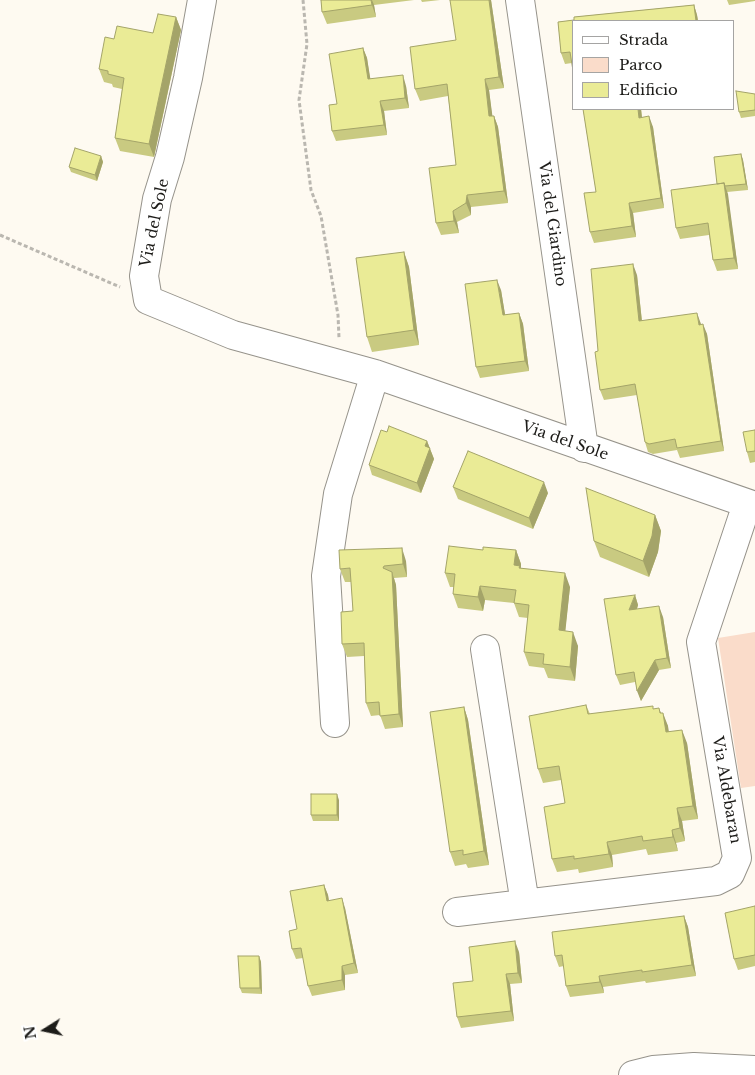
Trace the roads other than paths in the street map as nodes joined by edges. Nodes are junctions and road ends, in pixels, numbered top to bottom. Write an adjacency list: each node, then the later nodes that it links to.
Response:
1 (202, 0): 3 (street, Via del Sole)
2 (520, 0): 4 (street, Via del Giardino)
3 (375, 374): 4 (street, Via del Sole); 7 (street)
4 (584, 448): 5 (street, Via del Sole)
5 (751, 505): 8 (street, Via Aldebaran)
6 (485, 650): 8 (street)
7 (335, 723)
8 (525, 904): 9 (street, Via Aldebaran)
9 (457, 912)
10 (755, 1070): 11 (street)
11 (633, 1075)

